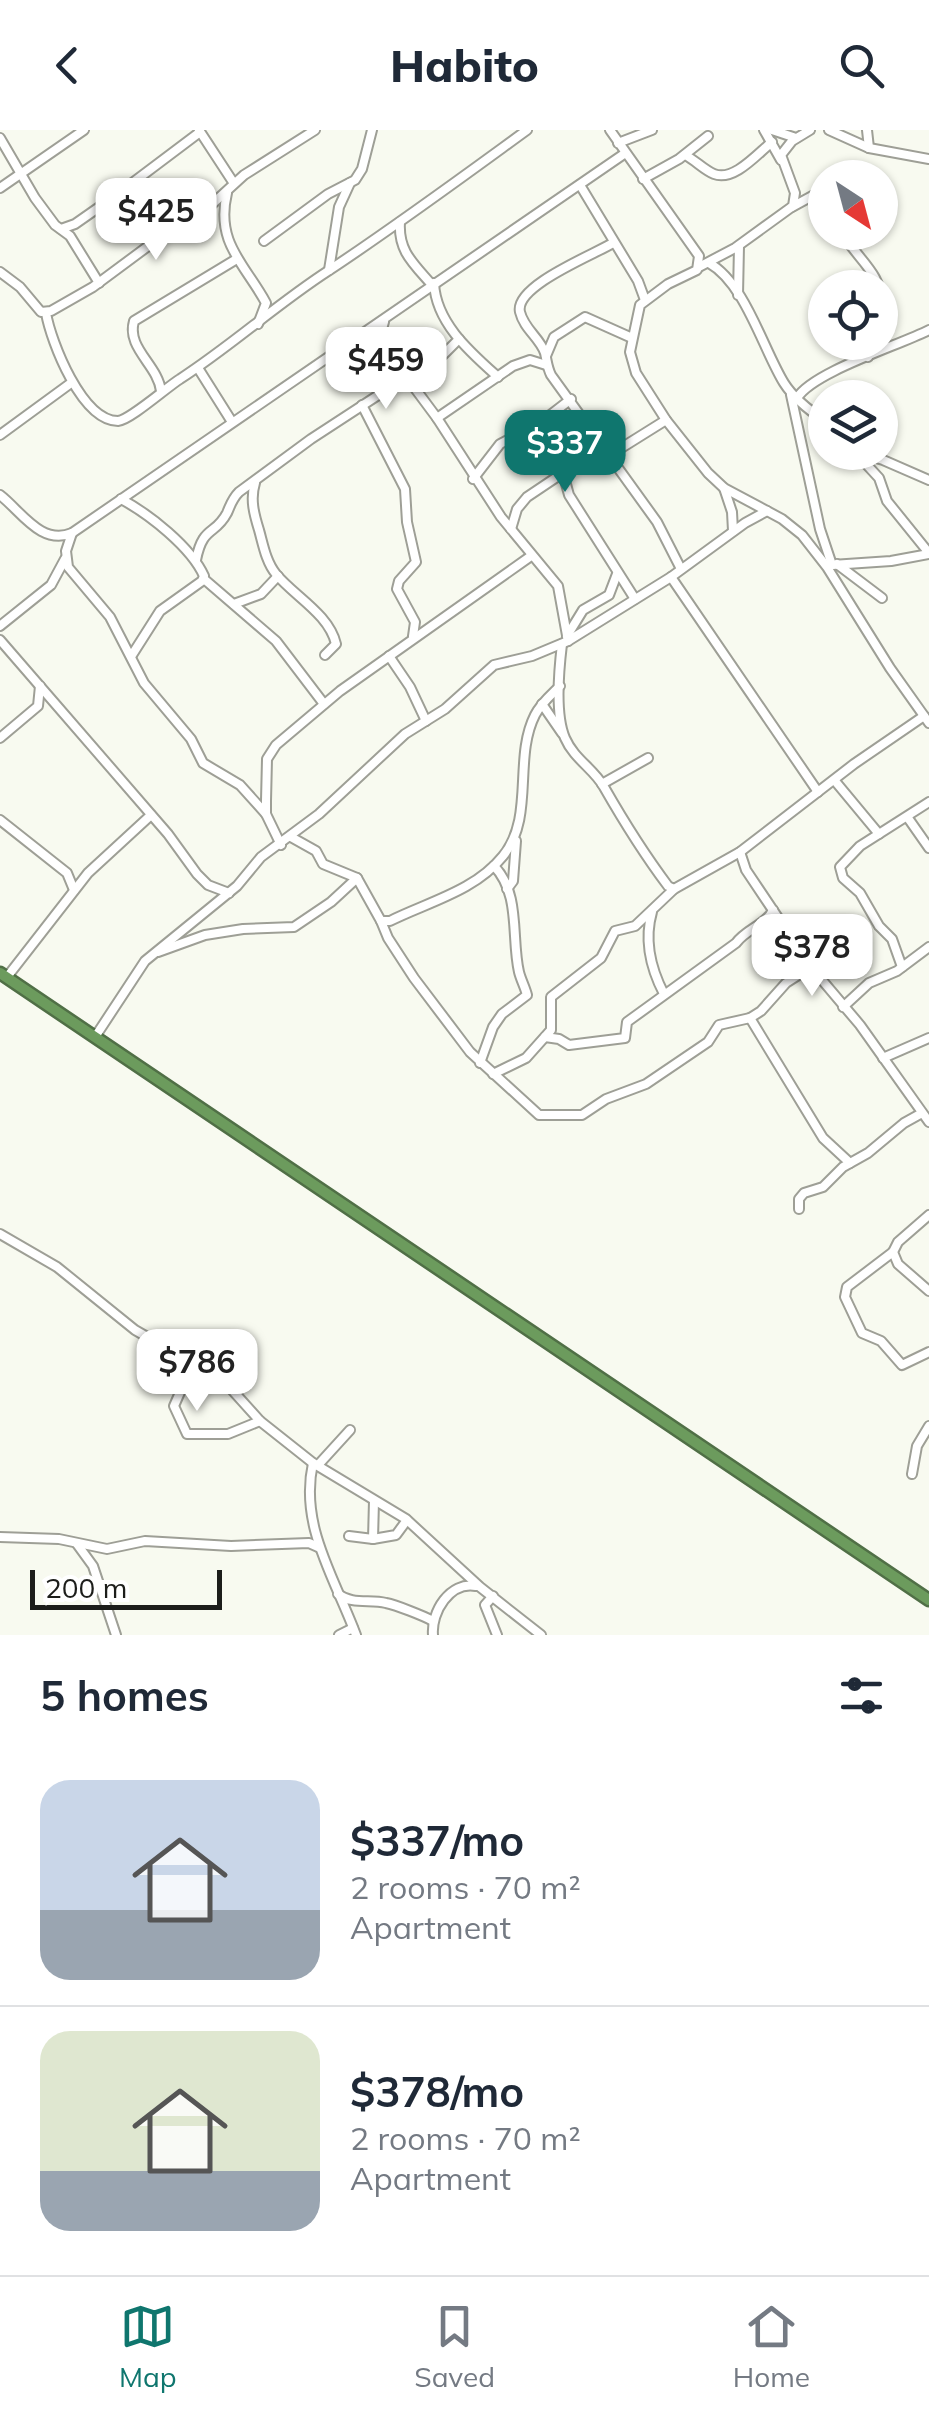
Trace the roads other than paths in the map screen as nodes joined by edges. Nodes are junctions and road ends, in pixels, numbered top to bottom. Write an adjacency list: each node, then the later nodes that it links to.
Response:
1 (84, 130): 22 (street)
2 (315, 130): 25 (street)
3 (372, 130): 24 (street)
4 (526, 130): 30 (street)
5 (610, 130): 15 (street)
6 (652, 130): 15 (street)
7 (768, 130): 14 (street); 16 (street)
8 (810, 130): 14 (street)
9 (829, 130): 17 (street)
10 (867, 130): 17 (street)
11 (199, 131): 25 (street); 31 (street)
12 (708, 136): 19 (street)
13 (0, 138): 22 (street)
14 (797, 138): 21 (street)
15 (618, 142): 18 (street)
16 (772, 142): 19 (street); 21 (street)
17 (869, 148): 20 (street)
18 (624, 154): 23 (street); 26 (street)
19 (685, 155): 23 (street)
20 (929, 159)
21 (783, 164): 29 (street)
22 (21, 174): 27 (street); 31 (street)
23 (644, 178): 38 (street)
24 (350, 182): 32 (street); 39 (street)
25 (232, 184): 36 (street); 42 (street)
26 (580, 185): 33 (street); 43 (street)
27 (0, 188)
28 (808, 200): 29 (street)
29 (792, 207): 34 (street)
30 (400, 222): 39 (street); 43 (street)
31 (59, 229): 42 (street)
32 (264, 241)
33 (612, 243): 45 (street); 52 (street)
34 (739, 246): 37 (street); 44 (street)
35 (852, 250): 40 (street)
36 (236, 260): 48 (street); 58 (street)
37 (709, 262): 38 (street); 44 (street)
38 (699, 267): 45 (street)
39 (328, 270): 48 (street)
40 (869, 270)
41 (0, 272): 46 (street)
42 (99, 283): 46 (street)
43 (432, 284): 47 (street); 51 (street)
44 (738, 295): 64 (street)
45 (645, 300): 50 (street)
46 (46, 313): 62 (street)
47 (384, 320): 59 (street); 70 (street)
48 (258, 324): 57 (street)
49 (929, 330): 53 (street)
50 (632, 338): 54 (street); 69 (street)
51 (458, 339): 59 (street); 60 (street)
52 (540, 344): 54 (street); 56 (street)
53 (898, 344)
54 (546, 360): 56 (street); 65 (street)
55 (861, 360): 64 (street)
56 (526, 361): 60 (street)
57 (198, 368): 61 (street); 70 (street)
58 (155, 371): 61 (street); 63 (street)
59 (405, 376): 66 (street); 68 (street)
60 (498, 376): 68 (street)
61 (181, 378): 63 (street)
62 (71, 383): 63 (street); 71 (street)
63 (161, 391)
64 (793, 395): 67 (street); 91 (street)
65 (571, 400): 72 (street); 78 (street)
66 (362, 405): 77 (street); 102 (street)
67 (808, 407)
68 (436, 418): 78 (street)
69 (666, 420): 73 (street); 80 (street)
70 (232, 422): 82 (street)
71 (0, 435)
72 (603, 446): 73 (street); 76 (street)
73 (610, 455): 92 (street)
74 (898, 467): 79 (street)
75 (872, 470): 87 (street)
76 (564, 472): 84 (street); 93 (street)
77 (258, 478): 90 (street); 94 (street)
78 (474, 479): 84 (street)
79 (929, 480)
80 (724, 488): 83 (street); 85 (street)
81 (0, 495): 86 (street)
82 (121, 499): 86 (street); 90 (street)
83 (767, 511): 85 (street); 91 (street)
84 (511, 529): 88 (street)
85 (733, 531): 92 (street)
86 (72, 533): 89 (street)
87 (926, 548): 91 (street)
88 (530, 556): 102 (street); 103 (street)
89 (65, 558): 100 (street); 105 (street)
90 (196, 560): 96 (street)
91 (832, 565): 97 (street); 112 (street)
92 (680, 569): 95 (street)
93 (617, 574): 98 (street); 103 (street)
94 (278, 576): 99 (street); 104 (street)
95 (671, 577): 98 (street); 118 (street)
96 (204, 579): 99 (street); 105 (street)
97 (882, 598)
98 (635, 599): 103 (street)
99 (234, 604): 109 (street)
100 (0, 626)
101 (0, 640): 107 (street)
102 (412, 640): 106 (street)
103 (566, 641): 108 (street); 111 (street)
104 (325, 655)
105 (132, 656): 120 (street)
106 (389, 656): 109 (street); 111 (street)
107 (40, 685): 114 (street); 121 (street)
108 (560, 686): 110 (street); 113 (street)
109 (324, 704): 120 (street)
110 (542, 704): 113 (street); 124 (street)
111 (426, 721): 126 (street)
112 (928, 721): 116 (street)
113 (563, 734): 117 (street)
114 (0, 738)
115 (648, 758): 117 (street)
116 (834, 781): 118 (street); 125 (street)
117 (602, 784): 133 (street)
118 (818, 792): 129 (street)
119 (929, 802): 122 (street)
120 (266, 814): 127 (street)
121 (151, 816): 134 (street); 135 (street)
122 (908, 818): 125 (street); 128 (street)
123 (0, 820): 134 (street)
124 (515, 834): 130 (street); 132 (street)
125 (880, 834): 142 (street)
126 (292, 837): 127 (street); 131 (street)
127 (281, 845): 135 (street)
128 (929, 848)
129 (740, 852): 133 (street); 137 (street)
130 (494, 866): 132 (street); 138 (street)
131 (357, 878): 138 (street); 140 (street)
132 (507, 889): 151 (street)
133 (674, 889): 136 (street)
134 (74, 890): 143 (street)
135 (229, 893): 140 (street)
136 (653, 910): 144 (street); 148 (street)
137 (773, 910): 141 (street); 144 (street)
138 (381, 920): 151 (street)
139 (929, 947): 142 (street)
140 (156, 952): 147 (street)
141 (811, 967): 145 (street); 146 (street)
142 (902, 967): 145 (street)
143 (3, 975): 147 (highway)
144 (664, 994): 148 (street)
145 (843, 1007): 150 (street)
146 (750, 1018): 152 (street); 155 (street)
147 (95, 1037): 180 (highway)
148 (545, 1037): 152 (street)
149 (929, 1038): 150 (street)
150 (883, 1058): 153 (street)
151 (480, 1063): 152 (street)
152 (493, 1074)
153 (922, 1114): 154 (street); 155 (street)
154 (929, 1122)
155 (850, 1163): 156 (street)
156 (798, 1209)
157 (929, 1214): 159 (street)
158 (0, 1234): 162 (street)
159 (893, 1252): 160 (street); 161 (street)
160 (928, 1287)
161 (929, 1352)
162 (186, 1361): 163 (street); 163 (street)
163 (260, 1421): 166 (street)
164 (929, 1426): 167 (street)
165 (350, 1430): 166 (street)
166 (316, 1463): 168 (street); 170 (street)
167 (912, 1474)
168 (374, 1502): 169 (street); 173 (street)
169 (407, 1520): 173 (street); 177 (street)
170 (312, 1522): 175 (street); 176 (street)
171 (349, 1536): 173 (street)
172 (0, 1537): 174 (street)
173 (373, 1539)
174 (76, 1543): 175 (street); 183 (street)
175 (294, 1543): 176 (street)
176 (318, 1547): 178 (street)
177 (480, 1587): 179 (street); 181 (street)
178 (335, 1590): 181 (street); 182 (street)
179 (493, 1596): 186 (street); 187 (street)
180 (929, 1600)
181 (432, 1620): 185 (street)
182 (354, 1632): 184 (street)
183 (116, 1635)
184 (339, 1635)
185 (433, 1635)
186 (496, 1635)
187 (541, 1635)

